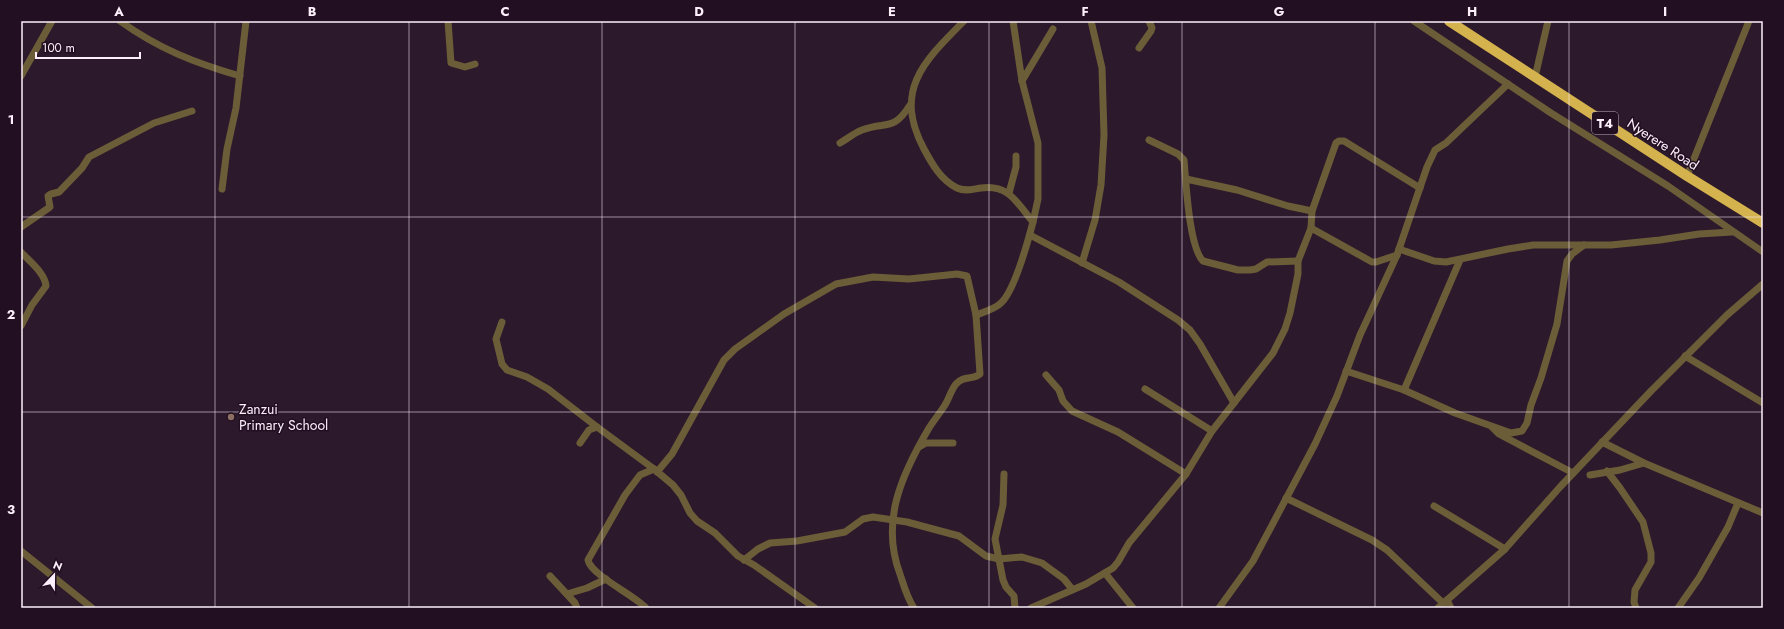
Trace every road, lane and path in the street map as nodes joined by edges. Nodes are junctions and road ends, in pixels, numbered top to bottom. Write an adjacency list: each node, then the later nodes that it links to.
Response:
1 (52, 21): 16 (street)
2 (120, 21): 17 (street)
3 (246, 21): 17 (street)
4 (448, 21): 15 (street)
5 (964, 21): 21 (street)
6 (1013, 21): 19 (street)
7 (1091, 21): 44 (street)
8 (1149, 21): 14 (street)
9 (1414, 21): 20 (street)
10 (1449, 21): 18 (highway, Nyerere Road / T4)
11 (1548, 21): 18 (street)
12 (1749, 21): 26 (street)
13 (1053, 30): 19 (street)
14 (1140, 48)
15 (475, 64)
16 (21, 76)
17 (240, 76): 29 (street)
18 (1535, 77): 26 (highway, Nyerere Road / T4)
19 (1022, 81): 32 (street)
20 (1508, 84): 28 (street); 36 (street)
21 (910, 105): 24 (street); 30 (street)
22 (192, 110): 34 (street)
23 (1149, 140): 27 (street)
24 (840, 143)
25 (1016, 156): 30 (street)
26 (1687, 176): 33 (highway, Nyerere Road / T4)
27 (1186, 179): 31 (street); 43 (street)
28 (1420, 188): 31 (street); 40 (street)
29 (222, 189)
30 (1009, 193): 32 (street)
31 (1312, 211): 35 (street)
32 (1033, 222): 37 (street)
33 (1763, 222)
34 (21, 228)
35 (1311, 228): 40 (street); 43 (street)
36 (1732, 232): 38 (street); 41 (street)
37 (1030, 235): 44 (street); 46 (street)
38 (1584, 245): 42 (street); 56 (street)
39 (21, 252): 48 (street)
40 (1398, 252): 42 (street); 50 (street)
41 (1763, 252)
42 (1460, 260): 53 (street)
43 (1298, 261): 54 (street)
44 (1082, 263): 54 (street)
45 (1763, 284): 49 (street)
46 (976, 315): 62 (street); 64 (street)
47 (502, 322): 57 (street)
48 (21, 326)
49 (1685, 356): 55 (street); 59 (street)
50 (1346, 371): 53 (street); 70 (street)
51 (1046, 375): 68 (street)
52 (1145, 389): 58 (street)
53 (1404, 390): 56 (street)
54 (1234, 403): 58 (street)
55 (1763, 403)
56 (1491, 425): 66 (street)
57 (597, 428): 60 (street); 64 (street)
58 (1212, 431): 68 (street)
59 (1602, 442): 63 (street); 66 (street)
60 (580, 443)
61 (954, 443): 62 (street)
62 (918, 447): 74 (street)
63 (1644, 463): 65 (street); 71 (street)
64 (655, 470): 78 (street); 81 (street)
65 (1607, 472): 69 (street); 96 (street)
66 (1573, 473): 75 (street)
67 (1004, 474): 77 (street)
68 (1186, 474): 79 (street)
69 (1590, 475)
70 (1286, 498): 84 (street); 86 (street)
71 (1738, 503): 73 (street); 97 (street)
72 (1434, 506): 75 (street)
73 (1763, 513)
74 (892, 519): 77 (street); 78 (street); 91 (street)
75 (1505, 549): 84 (street)
76 (21, 551): 85 (street)
77 (999, 559): 82 (street); 92 (street)
78 (744, 560): 90 (street)
79 (1105, 573): 82 (street); 94 (street)
80 (550, 576): 83 (street)
81 (606, 579): 83 (street); 89 (street)
82 (1072, 589): 93 (street)
83 (567, 594): 88 (street)
84 (1443, 604): 95 (street)
85 (86, 606): 87 (street)
86 (1221, 607)
87 (92, 608)
88 (577, 608)
89 (646, 608)
90 (815, 608)
91 (914, 608)
92 (1015, 608)
93 (1031, 608)
94 (1133, 608)
95 (1451, 608)
96 (1636, 608)
97 (1678, 608)

